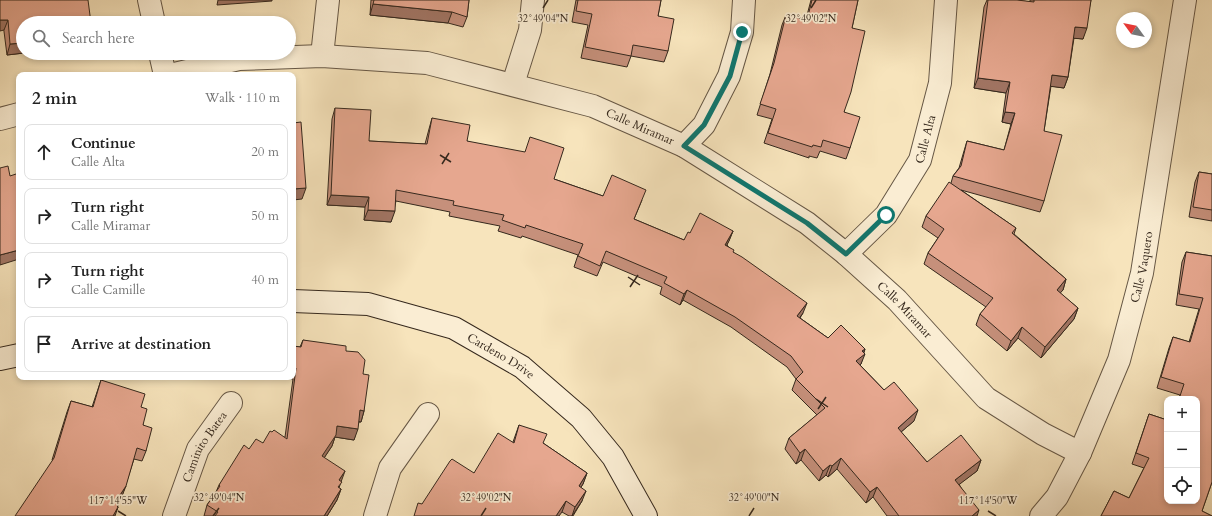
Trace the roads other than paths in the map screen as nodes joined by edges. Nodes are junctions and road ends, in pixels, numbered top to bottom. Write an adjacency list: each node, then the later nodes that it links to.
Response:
1 (149, 0): 7 (street)
2 (328, 0): 8 (street)
3 (533, 0): 14 (street)
4 (744, 0): 17 (street)
5 (946, 0): 18 (street, Calle Alta)
6 (1185, 0): 24 (street, Calle Vaquero)
7 (152, 16)
8 (322, 56): 9 (street, Calle Miramar); 14 (street, Calle Miramar)
9 (296, 57)
10 (162, 60): 12 (street)
11 (235, 60): 13 (street, Calle Miramar)
12 (164, 72)
13 (183, 72)
14 (513, 84): 17 (street, Calle Miramar)
15 (16, 115): 16 (street)
16 (0, 119)
17 (684, 146): 18 (street, Calle Miramar)
18 (846, 254): 24 (street, Calle Miramar)
19 (296, 301): 27 (street, Cardeno Drive)
20 (16, 356): 21 (street)
21 (0, 359)
22 (231, 403): 25 (street, Caminito Batea)
23 (428, 414): 26 (street)
24 (1080, 453): 28 (street, Calle Vaquero)
25 (174, 516)
26 (375, 516)
27 (646, 516)
28 (1041, 516)

